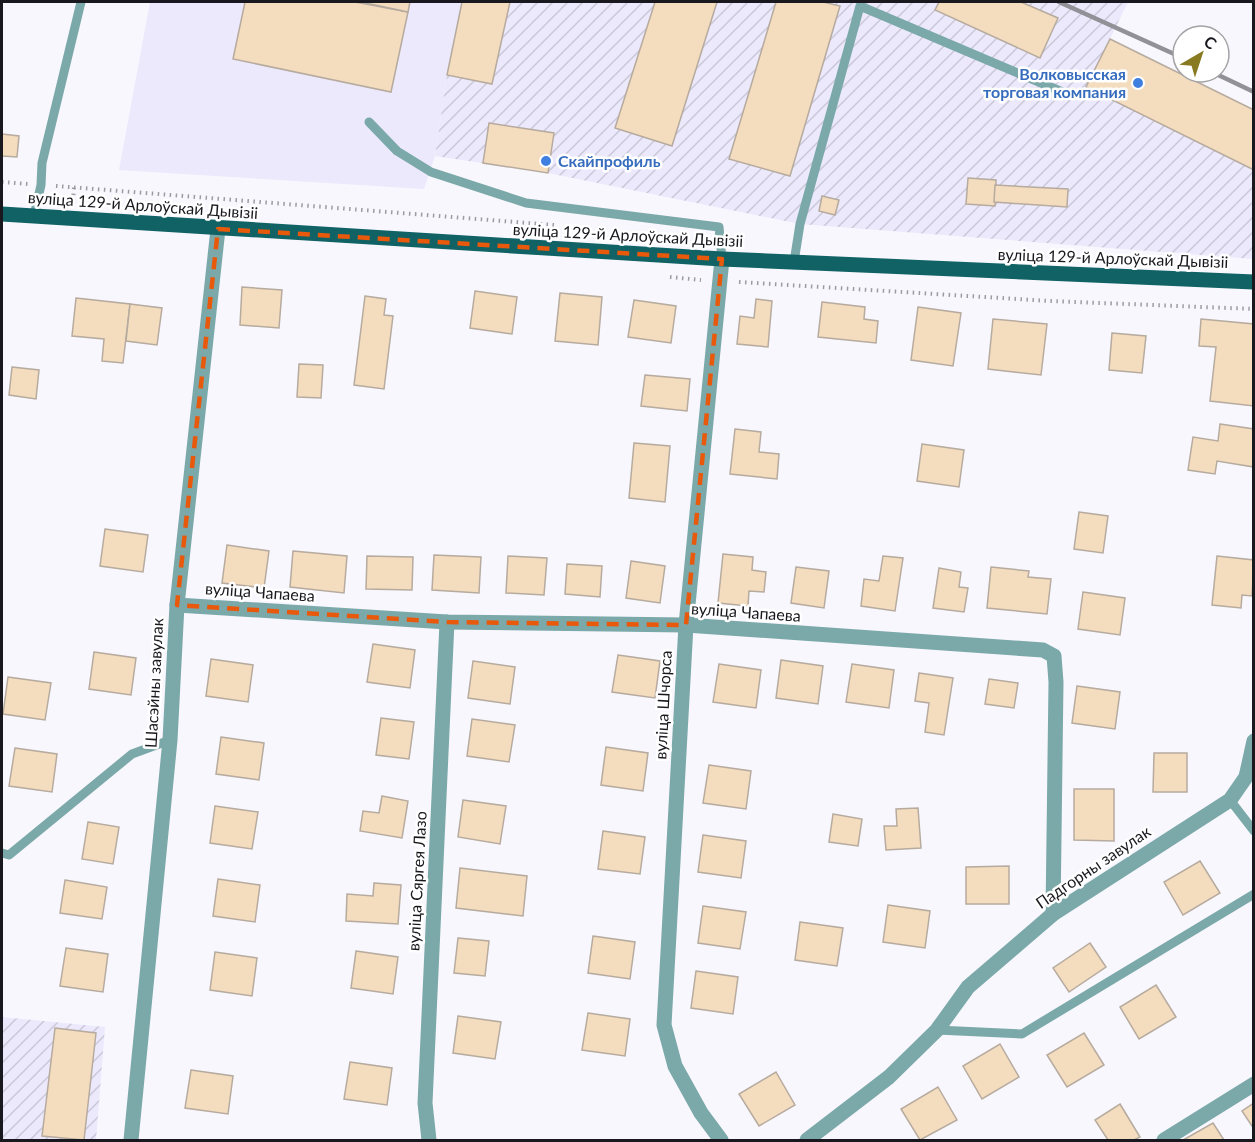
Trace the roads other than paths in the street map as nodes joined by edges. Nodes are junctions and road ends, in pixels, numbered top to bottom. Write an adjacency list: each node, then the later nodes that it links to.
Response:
1 (81, 2): 5 (lane)
2 (1060, 92): 8 (lane)
3 (369, 122): 7 (lane)
4 (2, 214): 5 (main road, вуліца 129-й Арлоўскай Дывізіі)
5 (34, 216): 6 (main road, вуліца 129-й Арлоўскай Дывізіі)
6 (218, 229): 7 (main road, вуліца 129-й Арлоўскай Дывізіі); 10 (street, Шасэйны завулак)
7 (722, 259): 8 (main road, вуліца 129-й Арлоўскай Дывізіі); 12 (street, вуліца Шчорса)
8 (794, 262): 9 (main road, вуліца 129-й Арлоўскай Дывізіі)
9 (1254, 282)
10 (177, 604): 11 (street, вуліца Чапаева); 13 (street, Шасэйны завулак)
11 (447, 622): 12 (street, вуліца Чапаева); 23 (street, вуліца Сяргея Лазо)
12 (686, 625): 19 (street, вуліца Чапаева); 24 (street, вуліца Шчорса)
13 (170, 740): 17 (lane); 22 (street, Шасэйны завулак)
14 (1254, 741): 15 (street, Падгорны завулак)
15 (1230, 800): 16 (lane); 19 (street, Падгорны завулак)
16 (1254, 831)
17 (4, 856)
18 (1254, 894): 20 (lane)
19 (1053, 914): 20 (street, Падгорны завулак)
20 (938, 1030): 25 (street, Падгорны завулак)
21 (1254, 1084): 26 (street)
22 (131, 1140)
23 (429, 1140)
24 (721, 1140)
25 (807, 1140)
26 (1164, 1140)

